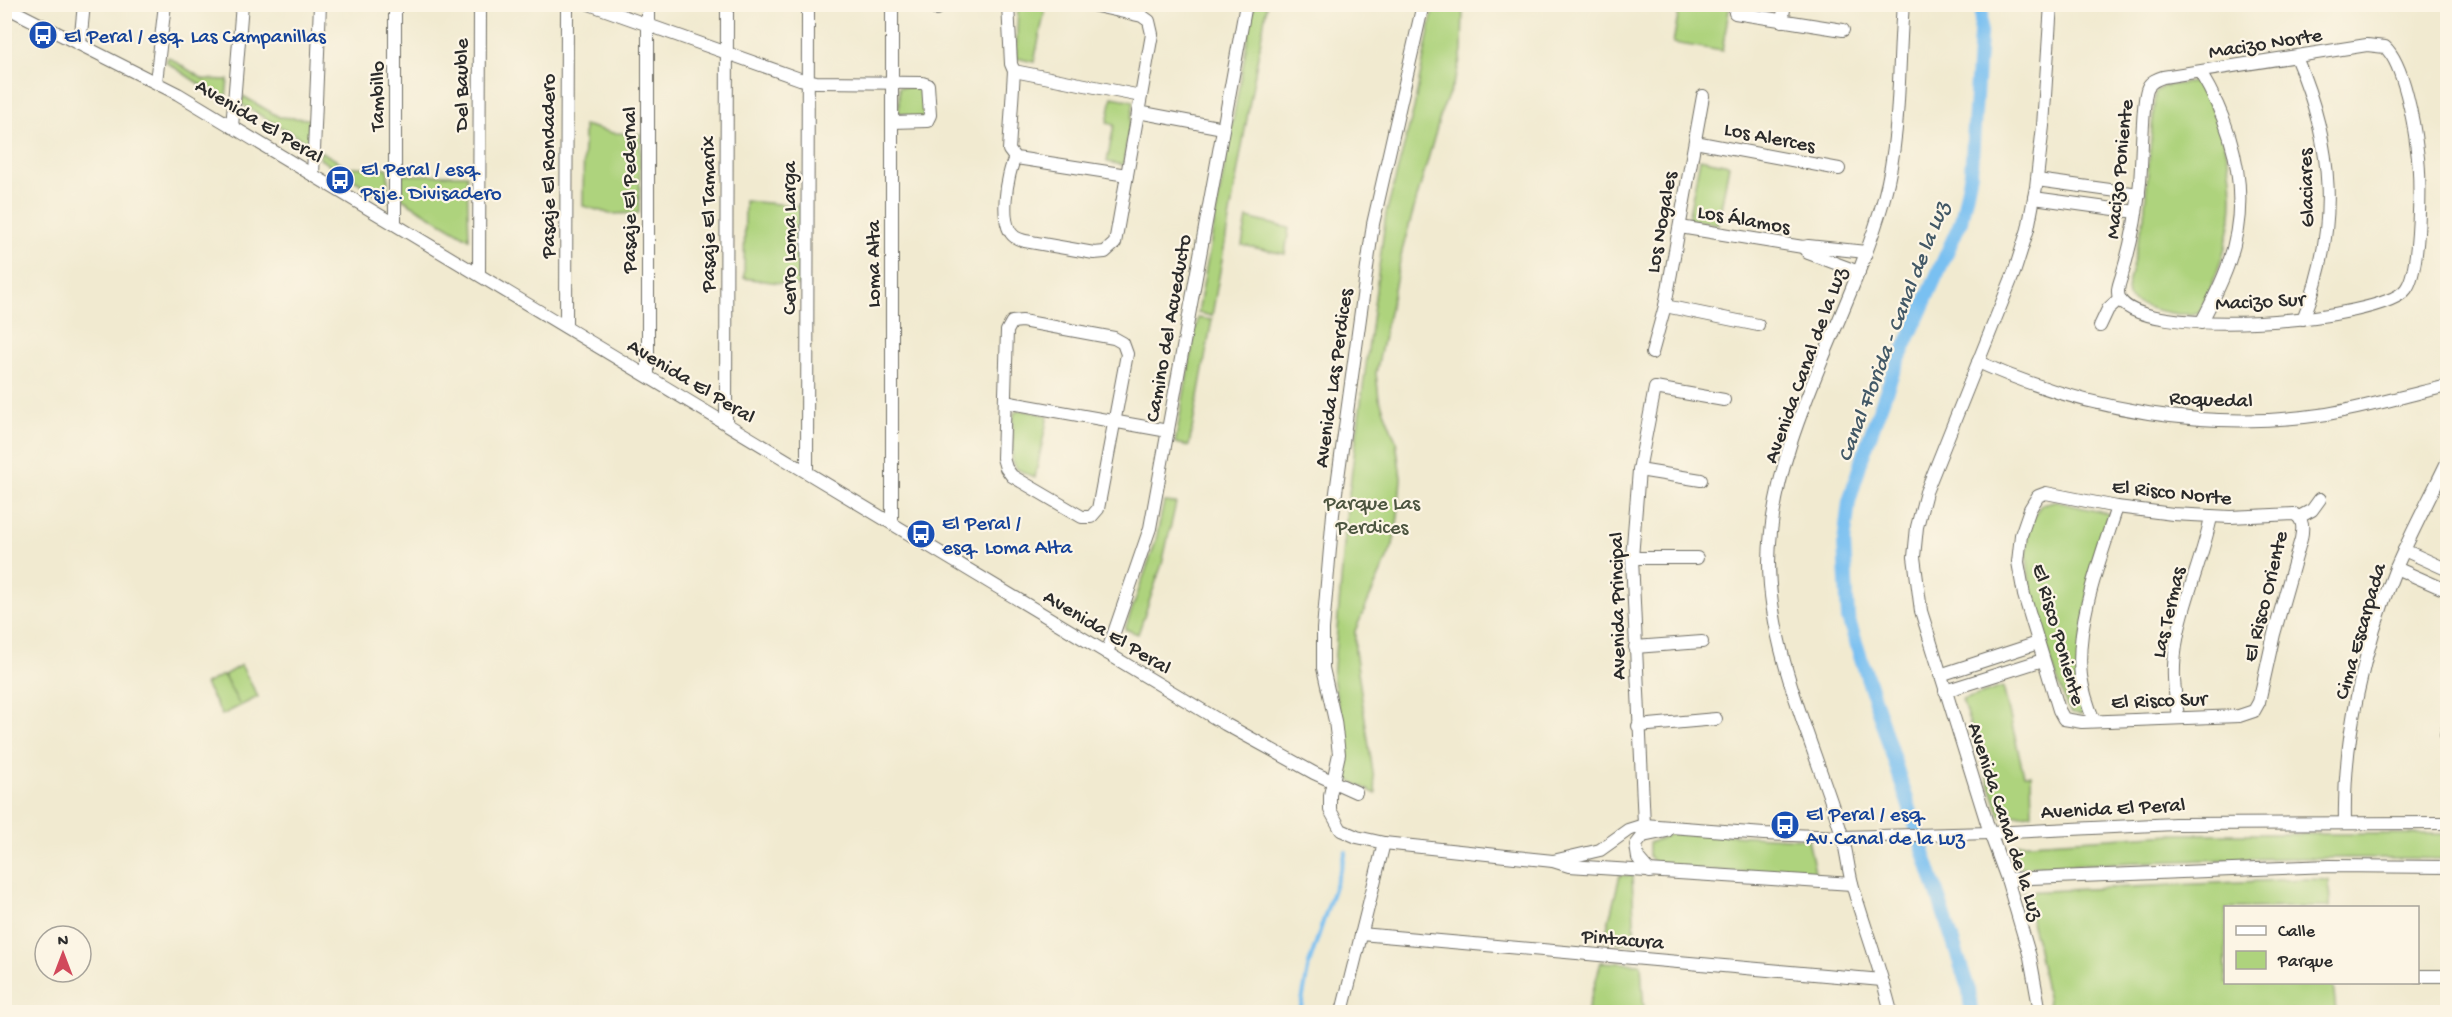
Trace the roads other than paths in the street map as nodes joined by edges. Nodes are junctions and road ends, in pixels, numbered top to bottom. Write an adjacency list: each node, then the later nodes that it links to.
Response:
1 (84, 4): 27 (street)
2 (165, 4): 33 (street)
3 (242, 4): 40 (street)
4 (320, 4): 45 (street)
5 (395, 4): 51 (street, Tambillo)
6 (480, 4): 56 (street, Del Bauble)
7 (567, 4): 64 (street, Pasaje El Rondadero)
8 (588, 4): 25 (street)
9 (648, 4): 25 (street, Pasaje El Pedernal)
10 (727, 4): 28 (street, Pasaje El Tamarix)
11 (808, 4): 32 (street, Cerro Loma Larga)
12 (892, 4): 35 (street, Loma Alta)
13 (929, 4): 14 (street)
14 (945, 4)
15 (1008, 4): 30 (street)
16 (1087, 4): 36 (street)
17 (1246, 4): 41 (street, Camino del Acueducto)
18 (1423, 4): 103 (street, Avenida Las Perdices)
19 (1785, 4): 24 (street)
20 (1903, 4): 54 (street, Avenida Canal de la Luz)
21 (2051, 4): 47 (street, Avenida Canal de la Luz)
22 (4, 6): 27 (street, Avenida El Peral)
23 (1735, 13): 24 (street)
24 (1782, 21): 26 (street)
25 (648, 26): 28 (street); 67 (street, Pasaje El Pedernal)
26 (1843, 30)
27 (80, 44): 33 (street, Avenida El Peral)
28 (727, 53): 32 (street); 72 (street, Pasaje El Tamarix)
29 (2296, 57): 31 (street, Macizo Norte); 57 (street, Macizo Norte); 60 (street, Glaciares)
30 (1014, 71): 36 (street); 43 (street)
31 (2200, 72): 34 (street, Macizo Norte); 61 (street)
32 (808, 81): 35 (street); 76 (street, Cerro Loma Larga)
33 (156, 82): 40 (street, Avenida El Peral)
34 (2152, 82): 48 (street, Macizo Poniente)
35 (892, 83): 39 (street, Loma Alta); 39 (street)
36 (1141, 96): 38 (street)
37 (1702, 96): 42 (street, Los Nogales)
38 (1138, 112): 41 (street); 46 (street)
39 (892, 122): 83 (street, Loma Alta)
40 (232, 127): 45 (street, Avenida El Peral)
41 (1223, 128): 73 (street, Camino del Acueducto)
42 (1695, 142): 44 (street, Los Alerces); 52 (street, Los Nogales)
43 (1015, 158): 46 (street); 46 (street)
44 (1839, 169)
45 (313, 175): 51 (street, Avenida El Peral)
46 (1127, 175)
47 (2037, 180): 48 (street); 49 (street, Avenida Canal de la Luz)
48 (2139, 194): 50 (street, Macizo Poniente)
49 (2034, 198): 50 (street); 66 (street, Avenida Canal de la Luz)
50 (2136, 212): 58 (street, Macizo Poniente)
51 (395, 224): 56 (street, Avenida El Peral)
52 (1680, 227): 53 (street, Los Álamos); 59 (street, Los Nogales)
53 (1803, 248): 54 (street, Los Álamos); 55 (street, Los Álamos)
54 (1866, 252): 55 (street, Avenida Canal de la Luz)
55 (1858, 272): 110 (street, Avenida Canal de la Luz)
56 (479, 274): 64 (street, Avenida El Peral)
57 (2405, 291): 60 (street, Macizo Sur)
58 (2119, 299): 61 (street, Macizo Sur); 63 (street, Macizo Poniente)
59 (1665, 306): 62 (street); 65 (street, Los Nogales)
60 (2303, 319): 61 (street, Macizo Sur)
61 (2201, 323)
62 (1758, 325)
63 (2100, 326)
64 (566, 327): 67 (street, Avenida El Peral)
65 (1652, 353)
66 (1978, 362): 68 (street, Roquedal); 95 (street, Avenida Canal de la Luz)
67 (648, 376): 72 (street, Avenida El Peral)
68 (2448, 386)
69 (1724, 400): 75 (street, Avenida Principal)
70 (1005, 402): 71 (street); 71 (street); 71 (street)
71 (1114, 421): 73 (street)
72 (726, 423): 76 (street, Avenida El Peral)
73 (1168, 431): 93 (street, Camino del Acueducto)
74 (2448, 460): 84 (street, Cima Escarpada)
75 (1638, 470): 77 (street); 85 (street, Avenida Principal)
76 (807, 472): 83 (street, Avenida El Peral)
77 (1701, 480)
78 (2042, 494): 80 (street, El Risco Norte); 91 (street, El Risco Poniente)
79 (2320, 499): 82 (street, El Risco Oriente)
80 (2117, 507): 81 (street, El Risco Norte); 101 (street)
81 (2211, 517): 82 (street, El Risco Norte); 98 (street, Las Termas)
82 (2299, 517): 97 (street, El Risco Oriente)
83 (892, 523): 93 (street, Avenida El Peral)
84 (2404, 550): 87 (street, Cima Escarpada); 88 (street)
85 (1632, 558): 86 (street); 92 (street, Avenida Principal)
86 (1697, 558)
87 (2396, 568): 89 (street); 105 (street, Cima Escarpada)
88 (2448, 570)
89 (2448, 591)
90 (1702, 642): 92 (street)
91 (2038, 643): 94 (street, El Risco Poniente); 95 (street)
92 (1635, 647): 102 (street, Avenida Principal)
93 (1107, 653): 103 (street, Avenida El Peral)
94 (2043, 660): 96 (street); 100 (street, El Risco Poniente)
95 (1940, 675): 96 (street, Avenida Canal de la Luz)
96 (1945, 691): 109 (street, Avenida Canal de la Luz)
97 (2254, 711): 98 (street, El Risco Sur)
98 (2178, 717): 101 (street, El Risco Sur)
99 (1716, 719): 102 (street)
100 (2064, 719): 101 (street, El Risco Sur)
101 (2094, 721)
102 (1638, 726): 107 (street, Avenida Principal)
103 (1332, 789): 104 (street, Avenida El Peral); 111 (street, Avenida El Peral)
104 (1356, 792)
105 (2345, 822): 106 (street, Avenida El Peral); 109 (street, Avenida El Peral)
106 (2448, 823)
107 (1644, 825): 108 (street, Avenida El Peral); 112 (street, Avenida El Peral)
108 (1673, 827): 110 (street, Avenida El Peral); 114 (street, Avenida El Peral)
109 (1990, 833): 110 (street, Avenida El Peral); 115 (street, Avenida Canal de la Luz)
110 (1842, 837): 116 (street, Avenida Canal de la Luz)
111 (1384, 843): 112 (street, Avenida El Peral); 117 (street)
112 (1553, 861): 114 (street, Avenida El Peral)
113 (2448, 867): 115 (street)
114 (1650, 872): 116 (street, Avenida El Peral)
115 (2007, 879): 123 (street, Avenida Canal de la Luz)
116 (1852, 884): 120 (street, Avenida Canal de la Luz)
117 (1360, 934): 120 (street, Pintacura); 121 (street)
118 (2419, 976): 119 (street)
119 (2448, 976)
120 (1882, 980): 122 (street, Avenida Canal de la Luz)
121 (1342, 1012)
122 (1891, 1012)
123 (2040, 1012)

